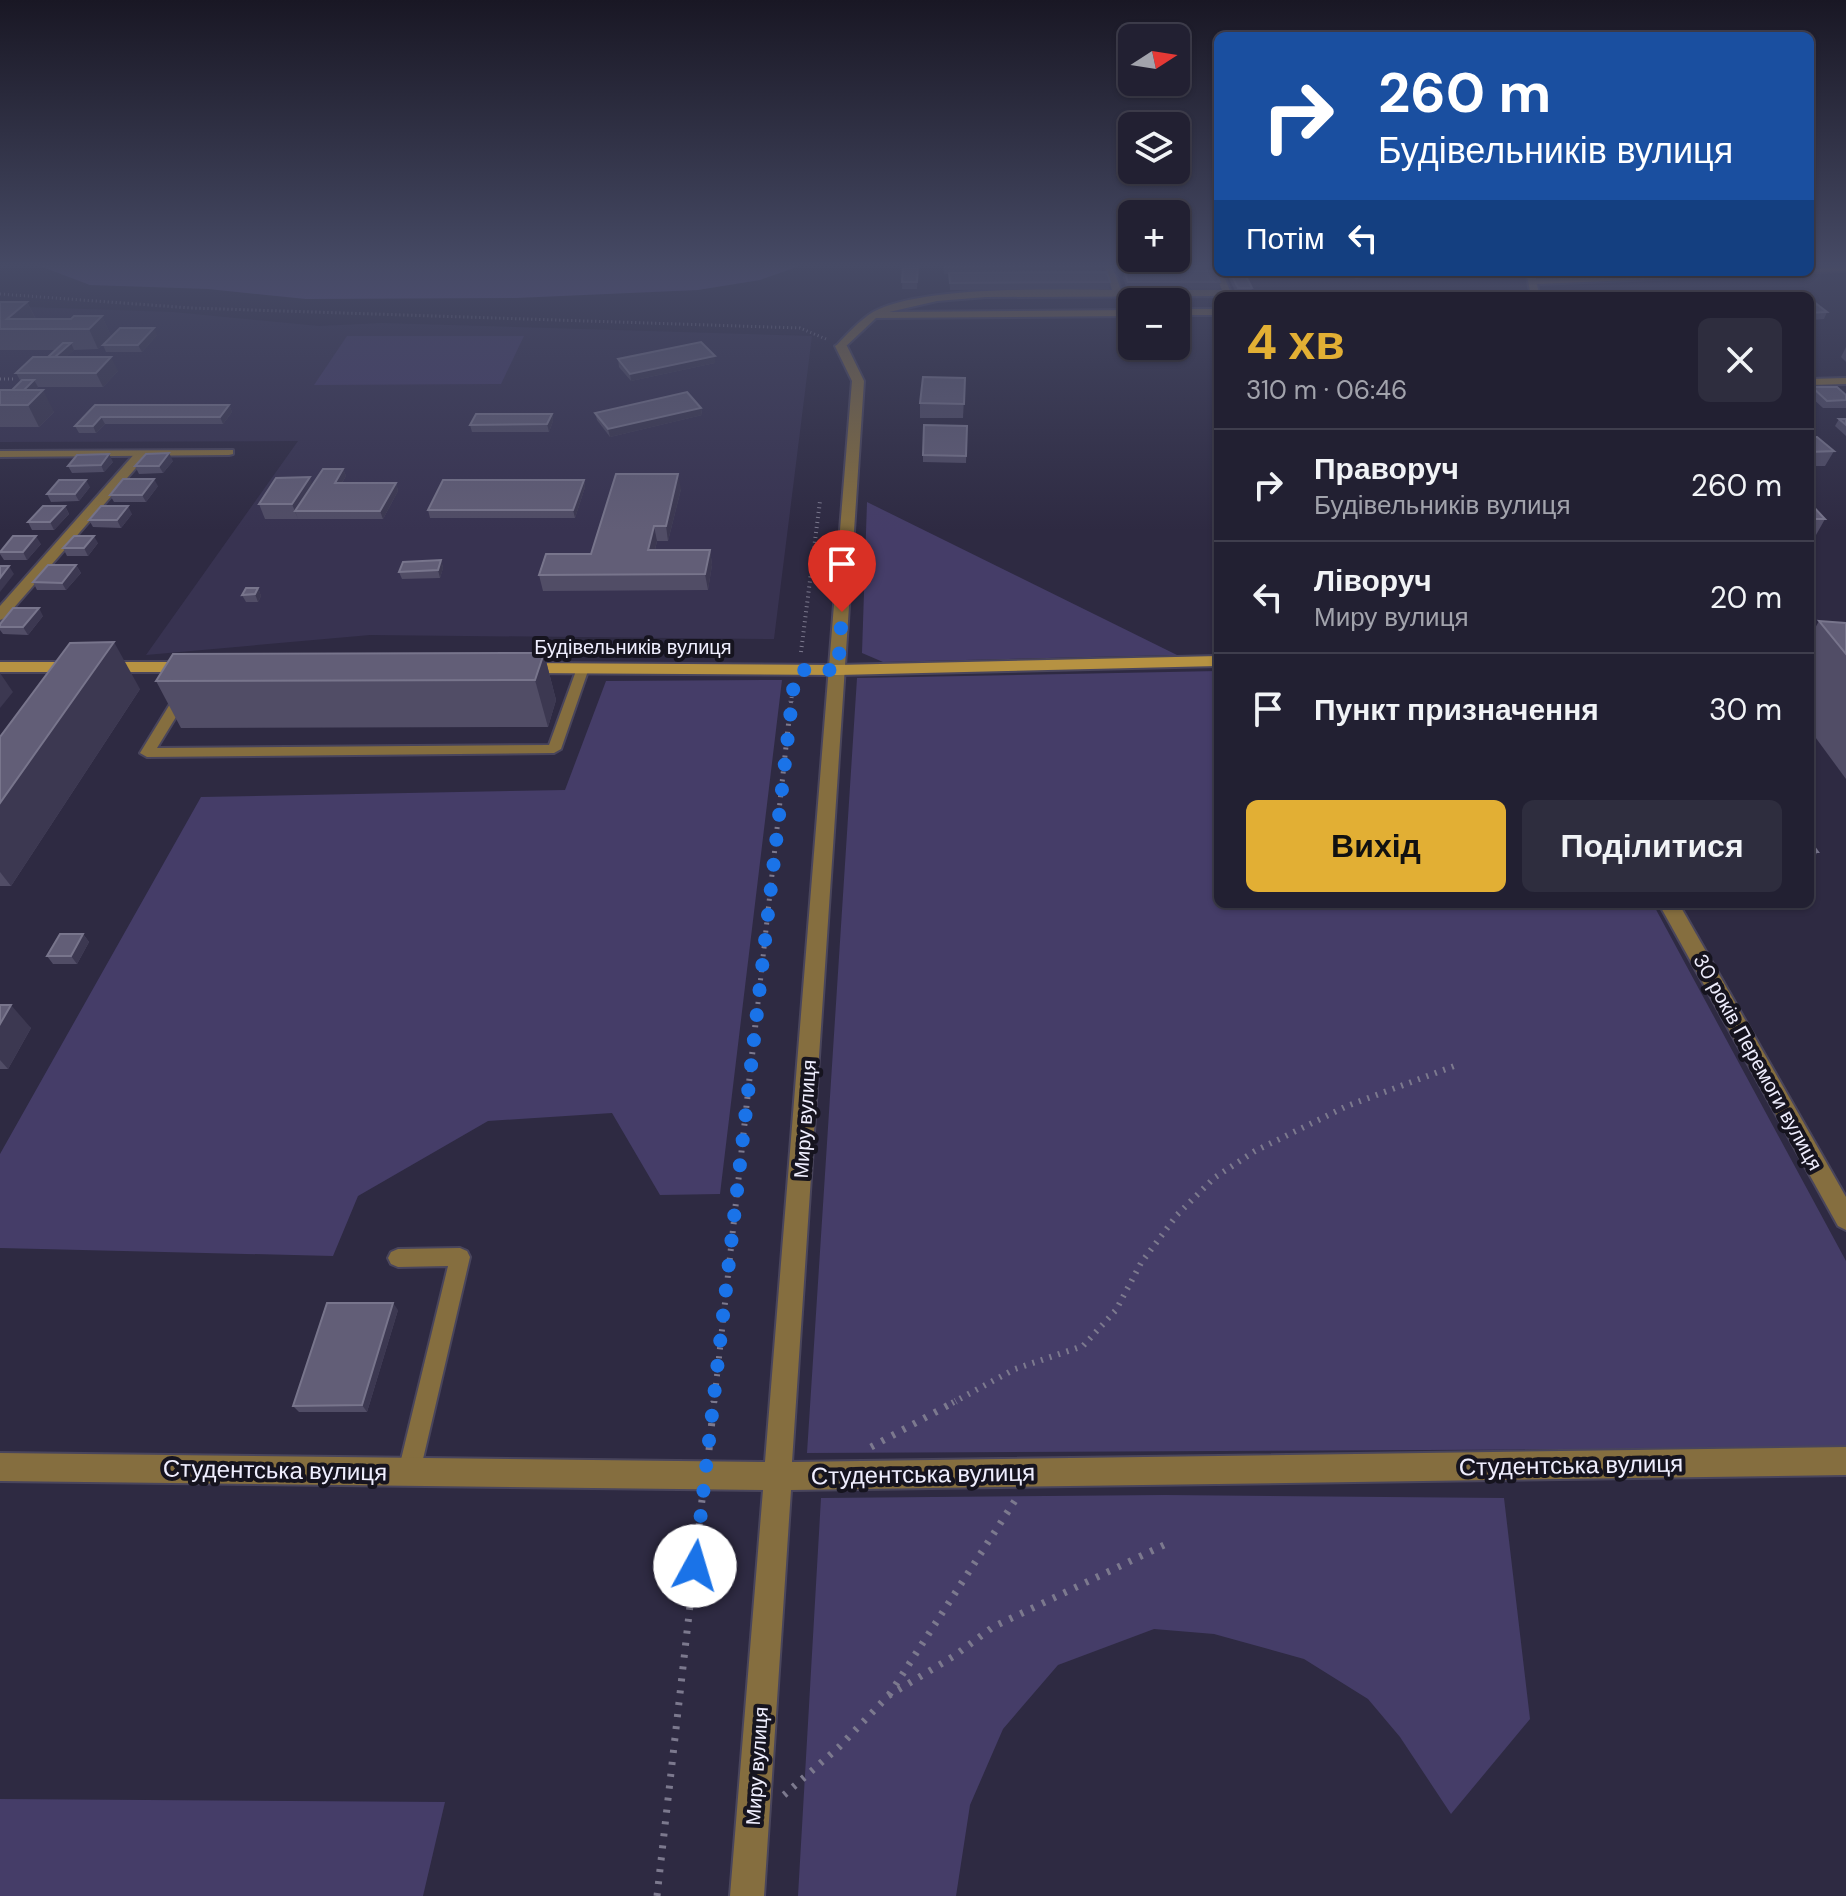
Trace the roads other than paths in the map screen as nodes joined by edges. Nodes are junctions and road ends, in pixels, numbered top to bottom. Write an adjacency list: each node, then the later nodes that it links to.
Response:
1 (845, 353): 13 (street, Миру вулиця)
2 (1846, 381): 3 (lane)
3 (1814, 382)
4 (229, 452): 6 (lane)
5 (0, 454): 6 (lane)
6 (142, 454): 7 (street)
7 (0, 615)
8 (1214, 661): 13 (street, Будівельників вулиця)
9 (0, 667): 10 (street)
10 (207, 667): 12 (lane)
11 (503, 668): 12 (street, Будівельників вулиця)
12 (583, 668): 13 (street, Будівельників вулиця)
13 (838, 670): 20 (street, Миру вулиця)
14 (1671, 908): 15 (street, 30 років Перемоги вулиця)
15 (1846, 1219)
16 (398, 1258): 19 (lane)
17 (1846, 1461): 20 (street, Студентська вулиця)
18 (0, 1467): 19 (street, Студентська вулиця)
19 (409, 1472): 20 (street, Студентська вулиця)
20 (778, 1476): 21 (street, Миру вулиця)
21 (747, 1896)

